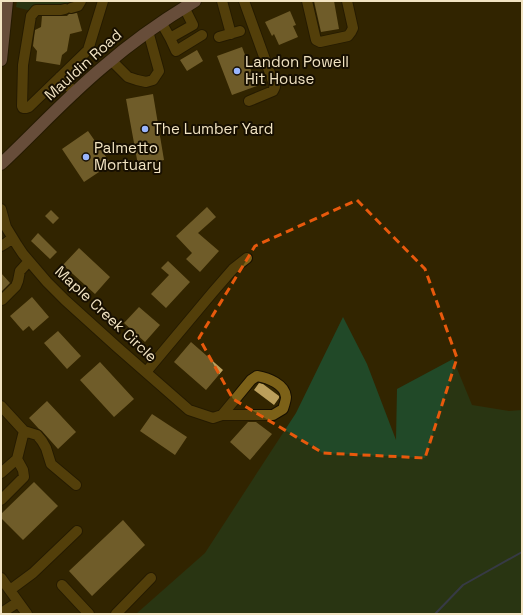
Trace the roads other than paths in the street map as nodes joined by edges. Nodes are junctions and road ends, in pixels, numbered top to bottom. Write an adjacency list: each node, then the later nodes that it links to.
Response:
1 (7, 1): 15 (main road)
2 (103, 1): 17 (street)
3 (195, 1): 9 (main road, Mauldin Road)
4 (222, 1): 13 (street)
5 (244, 1): 19 (street)
6 (307, 1): 7 (street)
7 (347, 1)
8 (74, 6): 17 (street)
9 (184, 8): 10 (main road, Mauldin Road); 14 (street)
10 (162, 22): 11 (main road, Mauldin Road); 14 (street)
11 (148, 31): 16 (main road, Mauldin Road); 16 (street)
12 (202, 35): 14 (street)
13 (218, 37)
14 (170, 38)
15 (1, 60)
16 (111, 60): 18 (main road, Mauldin Road)
17 (60, 77): 18 (street)
18 (75, 93): 20 (main road, Mauldin Road)
19 (249, 101)
20 (1, 164)
21 (1, 209): 22 (street, Maple Creek Circle)
22 (12, 238): 23 (street); 25 (street, Maple Creek Circle)
23 (1, 246)
24 (247, 258): 27 (street)
25 (29, 261): 26 (street); 27 (street, Maple Creek Circle)
26 (2, 300)
27 (146, 372): 29 (street, Maple Creek Circle)
28 (1, 406): 30 (street)
29 (218, 417): 29 (street, Maple Creek Circle)
30 (24, 431): 31 (street); 33 (street)
31 (17, 459): 32 (street); 34 (street)
32 (1, 473)
33 (76, 485)
34 (1, 500)
35 (77, 532): 39 (street)
36 (1, 578): 39 (street)
37 (151, 578): 44 (street)
38 (62, 585): 43 (street)
39 (10, 590): 40 (street)
40 (18, 602): 41 (street); 42 (street)
41 (3, 612)
42 (27, 614)
43 (89, 614)
44 (116, 614)

